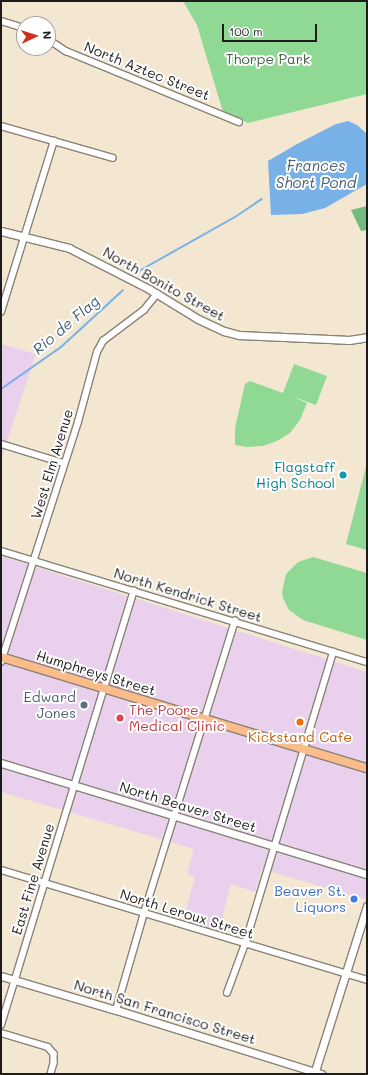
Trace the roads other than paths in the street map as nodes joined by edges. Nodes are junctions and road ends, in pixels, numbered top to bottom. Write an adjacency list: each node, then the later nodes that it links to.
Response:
1 (1, 21): 2 (street)
2 (16, 26)
3 (56, 45): 4 (street, North Aztec Street)
4 (239, 122)
5 (1, 126): 6 (street)
6 (54, 141): 7 (street); 9 (street)
7 (113, 158)
8 (1, 231): 9 (street, North Bonito Street)
9 (24, 237): 10 (street, North Bonito Street); 11 (street)
10 (157, 294): 12 (street, North Bonito Street); 14 (street, West Elm Avenue)
11 (1, 312)
12 (367, 337)
13 (1, 444): 14 (street)
14 (64, 463): 16 (street, West Elm Avenue)
15 (1, 551): 16 (street, North Kendrick Street)
16 (34, 561): 17 (street, North Kendrick Street); 20 (street, West Elm Avenue)
17 (134, 591): 18 (street, North Kendrick Street); 22 (street, East Fine Avenue)
18 (235, 621): 19 (street, North Kendrick Street); 23 (street)
19 (334, 652): 21 (street, North Kendrick Street); 24 (street)
20 (1, 659): 22 (main road, Humphreys Street)
21 (367, 662)
22 (103, 688): 23 (main road, Humphreys Street); 27 (street, East Fine Avenue)
23 (204, 719): 24 (main road, Humphreys Street); 28 (street)
24 (303, 749): 26 (main road, Humphreys Street); 29 (street)
25 (1, 763): 27 (street, North Beaver Street)
26 (367, 768)
27 (73, 786): 28 (street, North Beaver Street); 32 (street, East Fine Avenue)
28 (174, 816): 29 (street, North Beaver Street); 34 (street)
29 (274, 847): 31 (street, North Beaver Street); 35 (street)
30 (1, 870): 32 (street, North Leroux Street)
31 (367, 874)
32 (45, 883): 34 (street, North Leroux Street); 39 (street, East Fine Avenue)
33 (367, 906): 36 (street)
34 (144, 913): 35 (street, North Leroux Street); 41 (street)
35 (245, 944): 36 (street, North Leroux Street); 40 (street)
36 (346, 974): 38 (street, North Leroux Street); 44 (street)
37 (1, 976): 39 (street, North San Francisco Street)
38 (367, 980)
39 (16, 981): 41 (street, North San Francisco Street); 42 (street, East Fine Avenue)
40 (226, 993)
41 (116, 1010): 44 (street, North San Francisco Street)
42 (1, 1026)
43 (1, 1033): 45 (street)
44 (317, 1073)
45 (51, 1074)

